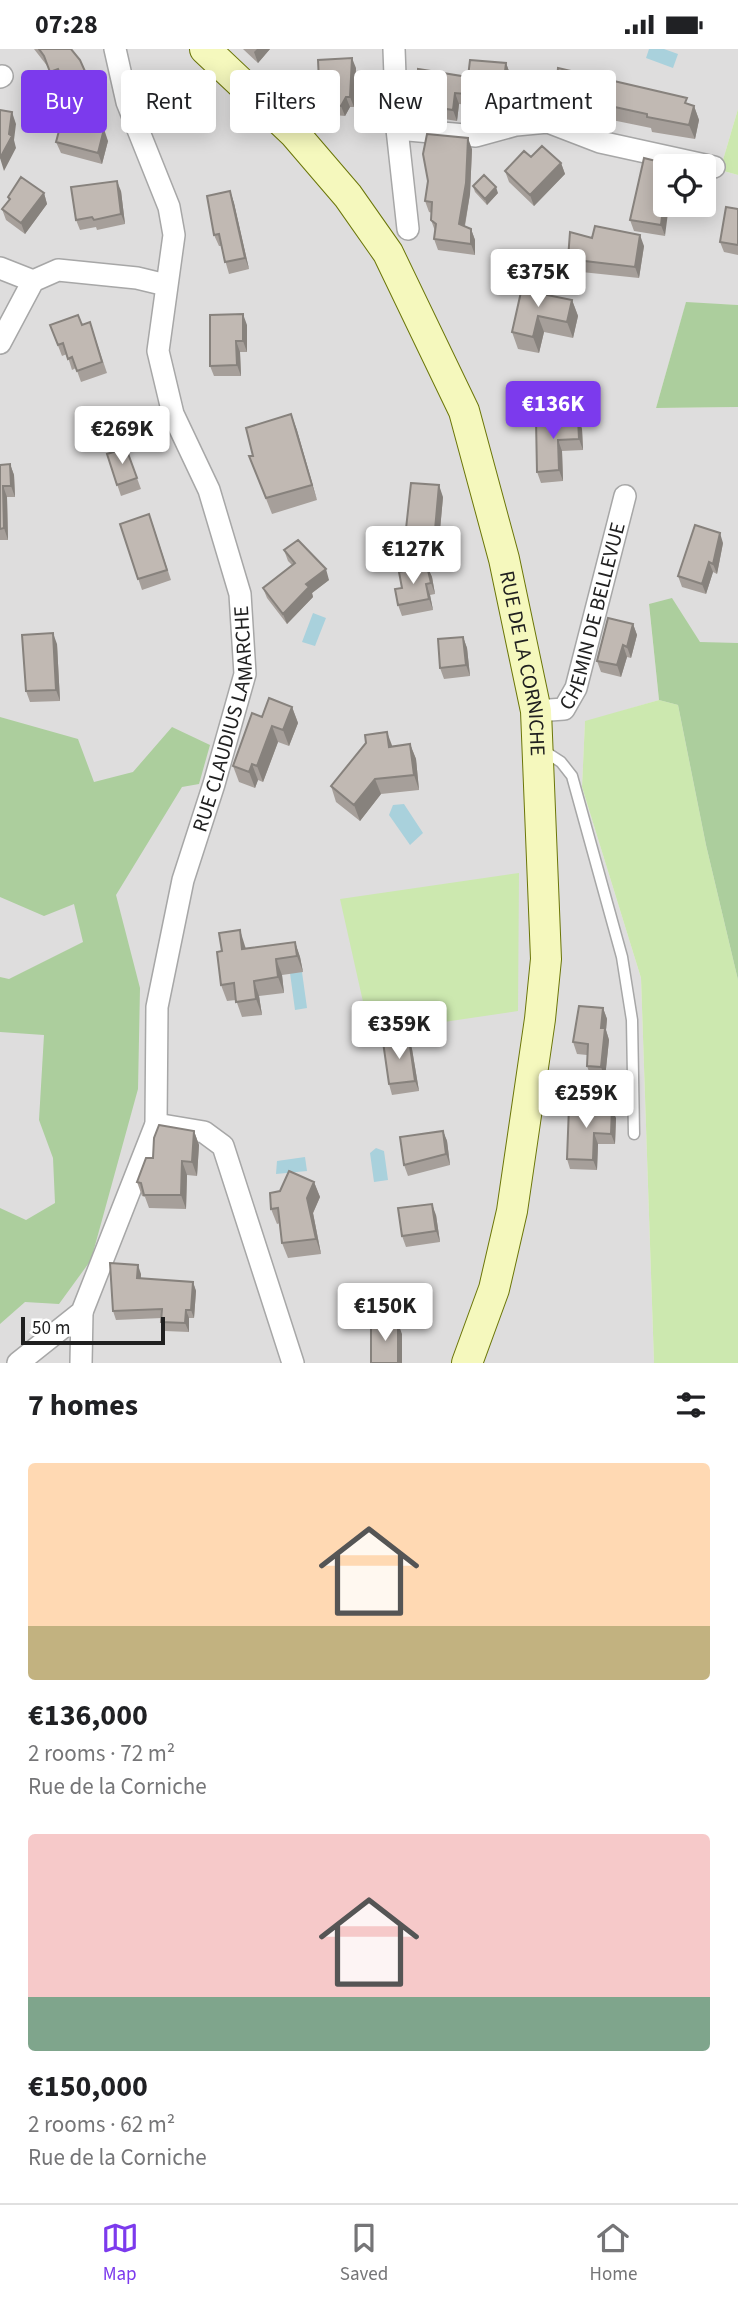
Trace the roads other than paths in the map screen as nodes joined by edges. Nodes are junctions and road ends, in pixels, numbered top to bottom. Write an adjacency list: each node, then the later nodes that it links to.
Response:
1 (115, 49): 11 (street, RUE CLAUDIUS LAMARCHE)
2 (205, 49): 14 (main road, RUE DE LA CORNICHE)
3 (394, 49): 4 (street)
4 (395, 70)
5 (397, 133): 8 (street)
6 (442, 133): 7 (street)
7 (655, 154)
8 (408, 229)
9 (0, 268): 10 (street)
10 (33, 281): 11 (street); 12 (street)
11 (166, 285): 16 (street, RUE CLAUDIUS LAMARCHE)
12 (0, 343)
13 (625, 496): 14 (street, CHEMIN DE BELLEVUE)
14 (536, 711): 15 (main road, RUE DE LA CORNICHE)
15 (539, 747): 17 (lane); 22 (main road, RUE DE LA CORNICHE)
16 (156, 1124): 18 (street, RUE CLAUDIUS LAMARCHE); 21 (street)
17 (634, 1134)
18 (82, 1312): 19 (street, RUE CLAUDIUS LAMARCHE); 20 (street)
19 (18, 1363)
20 (81, 1363)
21 (293, 1363)
22 (467, 1363)

